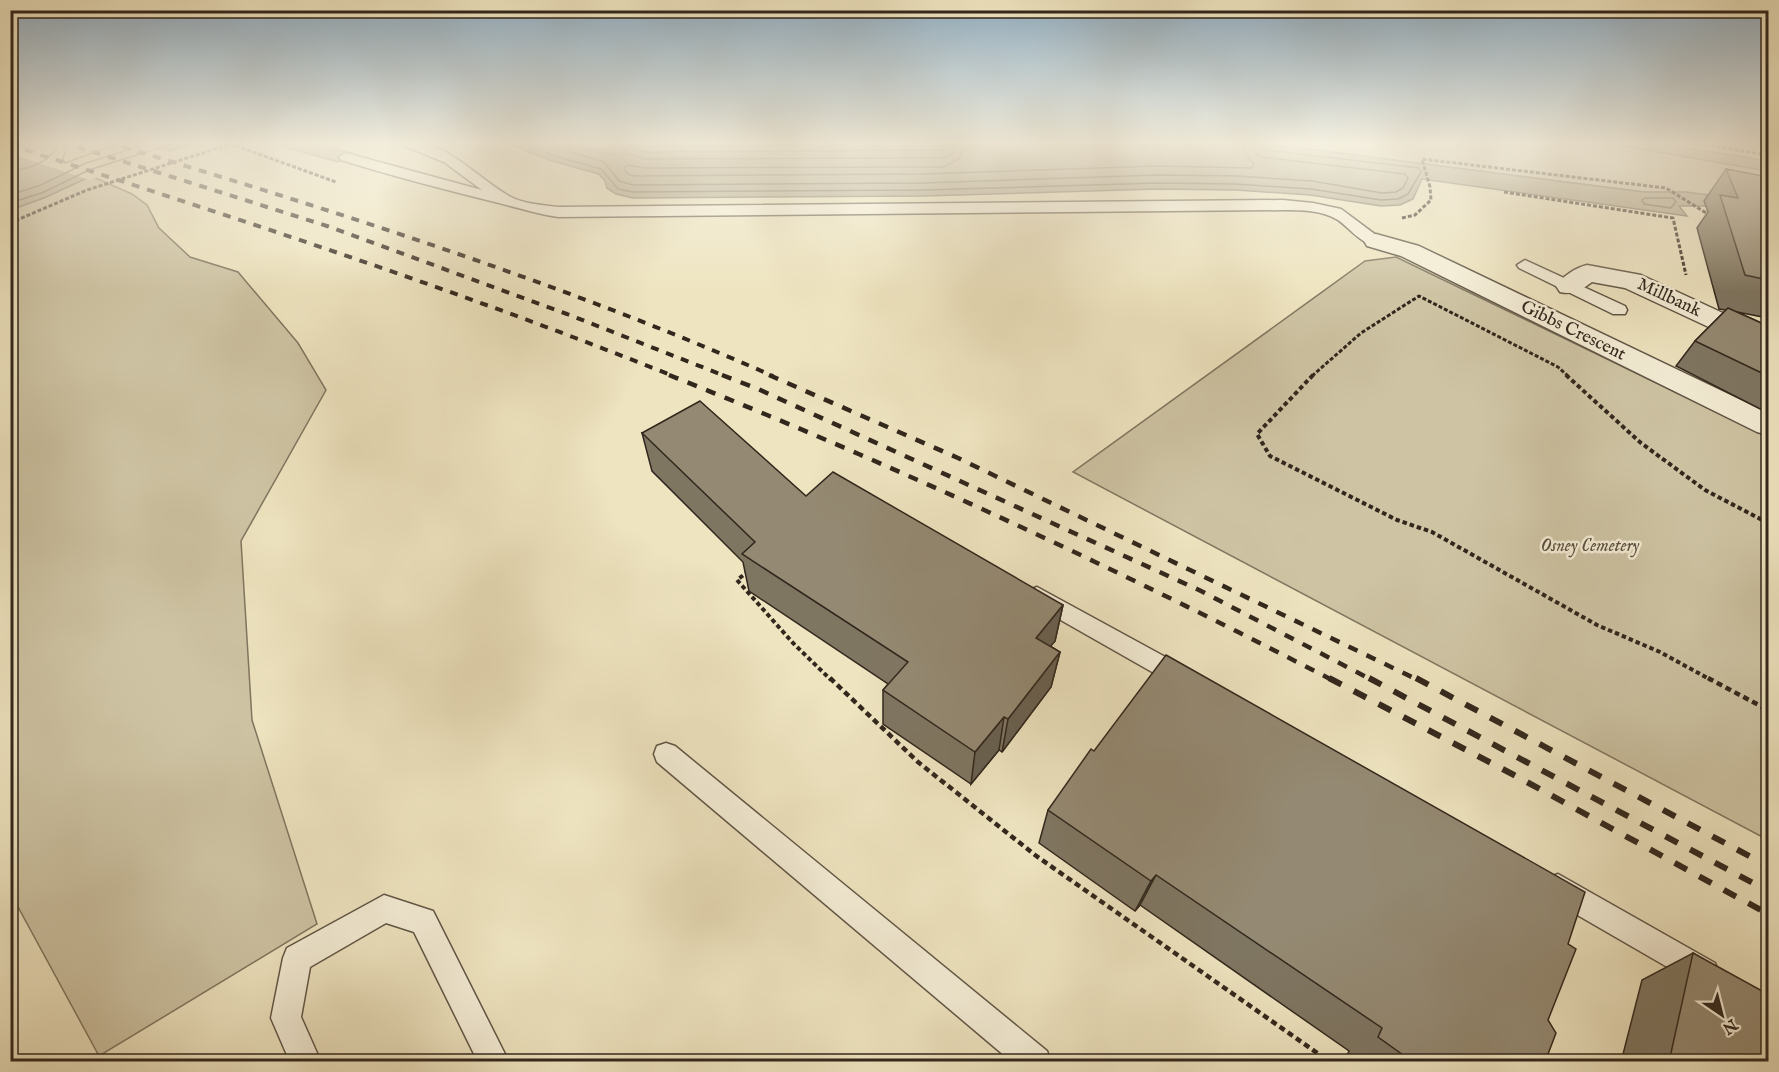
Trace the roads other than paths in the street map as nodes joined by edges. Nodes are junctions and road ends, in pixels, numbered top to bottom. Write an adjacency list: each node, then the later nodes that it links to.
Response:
1 (471, 192): 3 (lane)
2 (494, 192): 3 (lane)
3 (505, 200): 4 (lane)
4 (1376, 241): 9 (street, Gibbs Crescent)
5 (1525, 265): 6 (lane, Millbank)
6 (1569, 286): 7 (lane, Millbank); 8 (street, Millbank)
7 (1619, 310)
8 (1768, 344)
9 (1768, 425)
10 (1016, 584): 11 (lane)
11 (1203, 689)
12 (666, 754): 17 (lane)
13 (1537, 876): 14 (lane)
14 (1720, 983)
15 (306, 1062): 16 (lane)
16 (494, 1062)
17 (1036, 1062)

